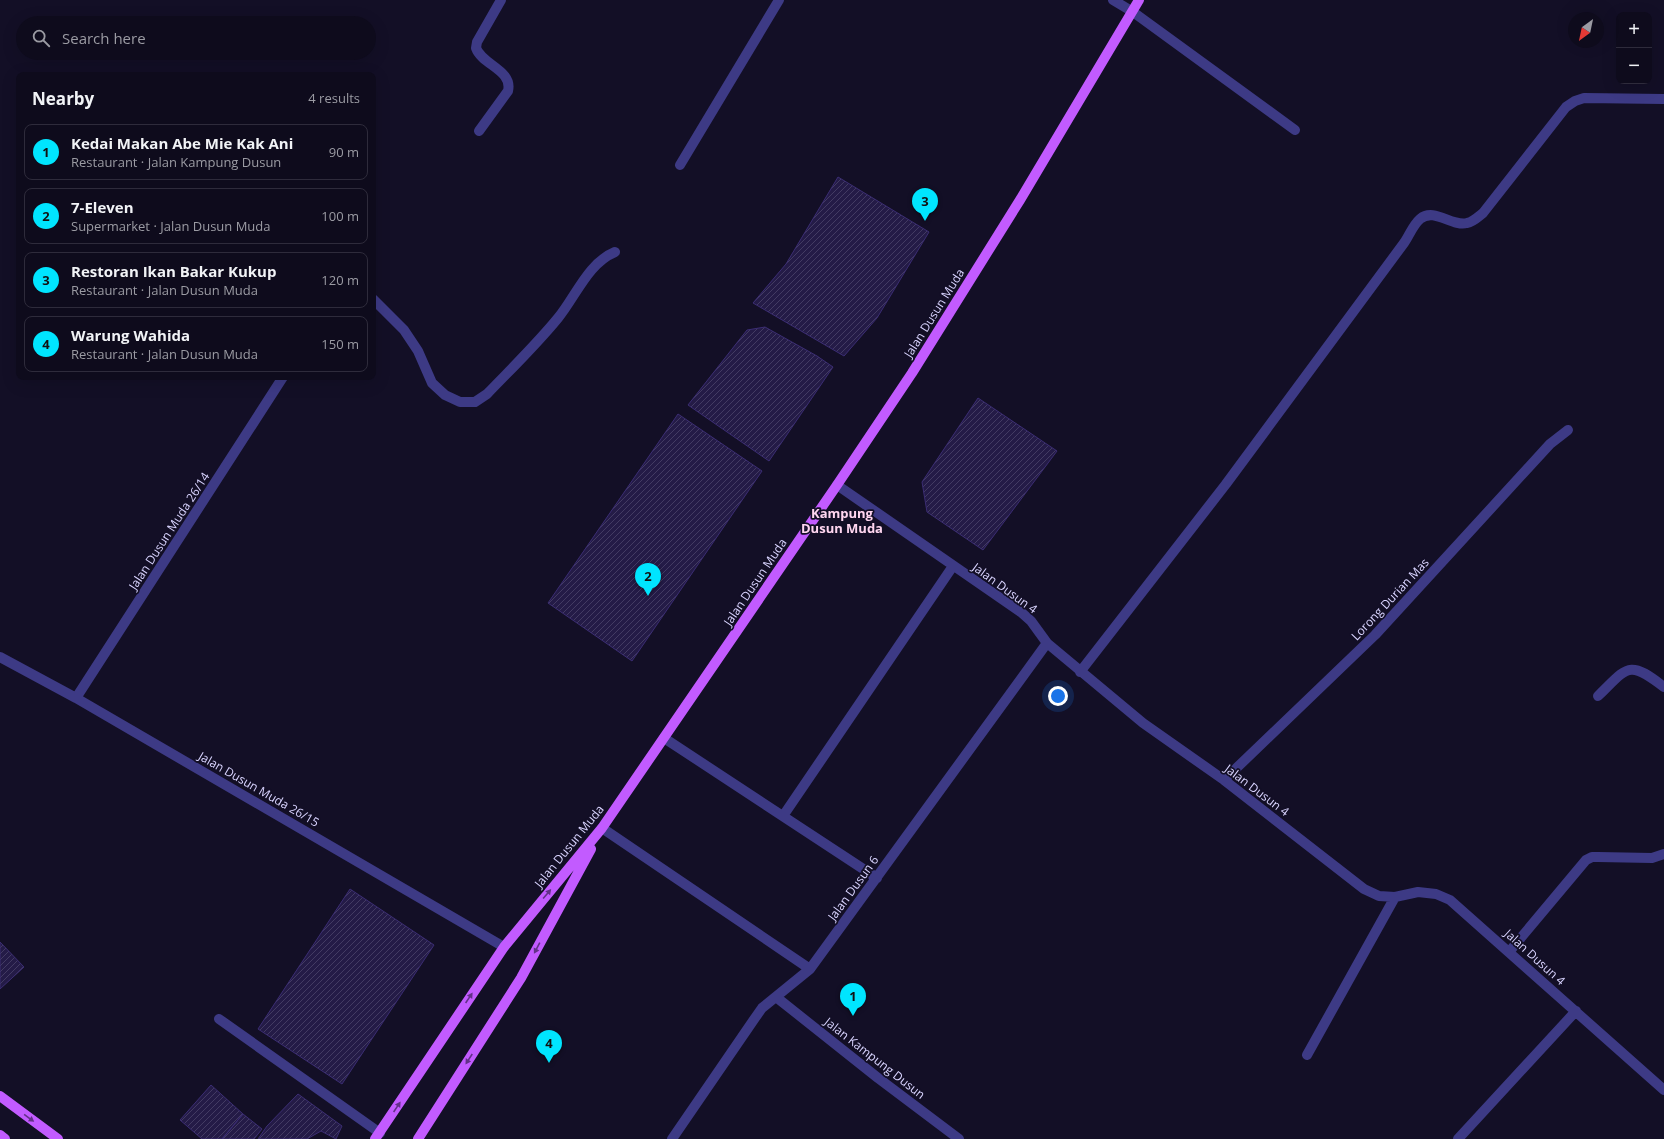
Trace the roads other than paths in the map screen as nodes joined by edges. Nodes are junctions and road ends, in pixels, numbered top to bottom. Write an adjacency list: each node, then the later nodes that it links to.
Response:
1 (501, 0): 7 (street)
2 (779, 0): 9 (street)
3 (1113, 0): 5 (street)
4 (1139, 0): 5 (main road, Jalan Dusun Muda)
5 (1133, 12): 8 (street); 14 (main road, Jalan Dusun Muda)
6 (1664, 99): 18 (street)
7 (479, 130)
8 (1295, 130)
9 (680, 165)
10 (615, 252): 11 (street)
11 (376, 302)
12 (281, 380): 21 (street, Jalan Dusun Muda 26/14)
13 (1568, 430): 23 (street, Lorong Durian Mas)
14 (837, 485): 15 (street, Jalan Dusun 4); 22 (main road, Jalan Dusun Muda)
15 (953, 566): 16 (street, Jalan Dusun 4); 24 (street)
16 (1047, 643): 18 (street, Jalan Dusun 4); 27 (street, Jalan Dusun 6)
17 (0, 657): 21 (street, Jalan Dusun Muda 26/15)
18 (1080, 672): 23 (street, Jalan Dusun 4)
19 (1664, 686): 20 (street)
20 (1598, 696)
21 (76, 698): 29 (street, Jalan Dusun Muda 26/15)
22 (664, 738): 24 (street); 25 (main road, Jalan Dusun Muda)
23 (1224, 780): 28 (street, Jalan Dusun 4)
24 (783, 816): 27 (street)
25 (602, 828): 29 (main road, Jalan Dusun Muda, one-way to 25); 31 (street); 42 (main road, one-way to 42)
26 (1664, 854): 30 (street)
27 (877, 878): 31 (street, Jalan Dusun 6)
28 (1394, 897): 30 (street, Jalan Dusun 4); 35 (street)
29 (504, 947): 39 (main road, Jalan Dusun Muda, one-way to 29)
30 (1509, 952): 33 (street, Jalan Dusun 4)
31 (810, 969): 32 (street, Jalan Dusun 6)
32 (776, 997): 43 (street, Jalan Dusun 6); 44 (street, Jalan Kampung Dusun)
33 (1576, 1011): 36 (street, Jalan Dusun 4); 45 (street)
34 (219, 1019): 39 (street)
35 (1307, 1055)
36 (1664, 1090)
37 (0, 1096): 41 (main road, one-way to 41)
38 (0, 1135): 40 (main road)
39 (378, 1136)
40 (5, 1139)
41 (58, 1139)
42 (418, 1139)
43 (672, 1139)
44 (959, 1139)
45 (1458, 1139)

